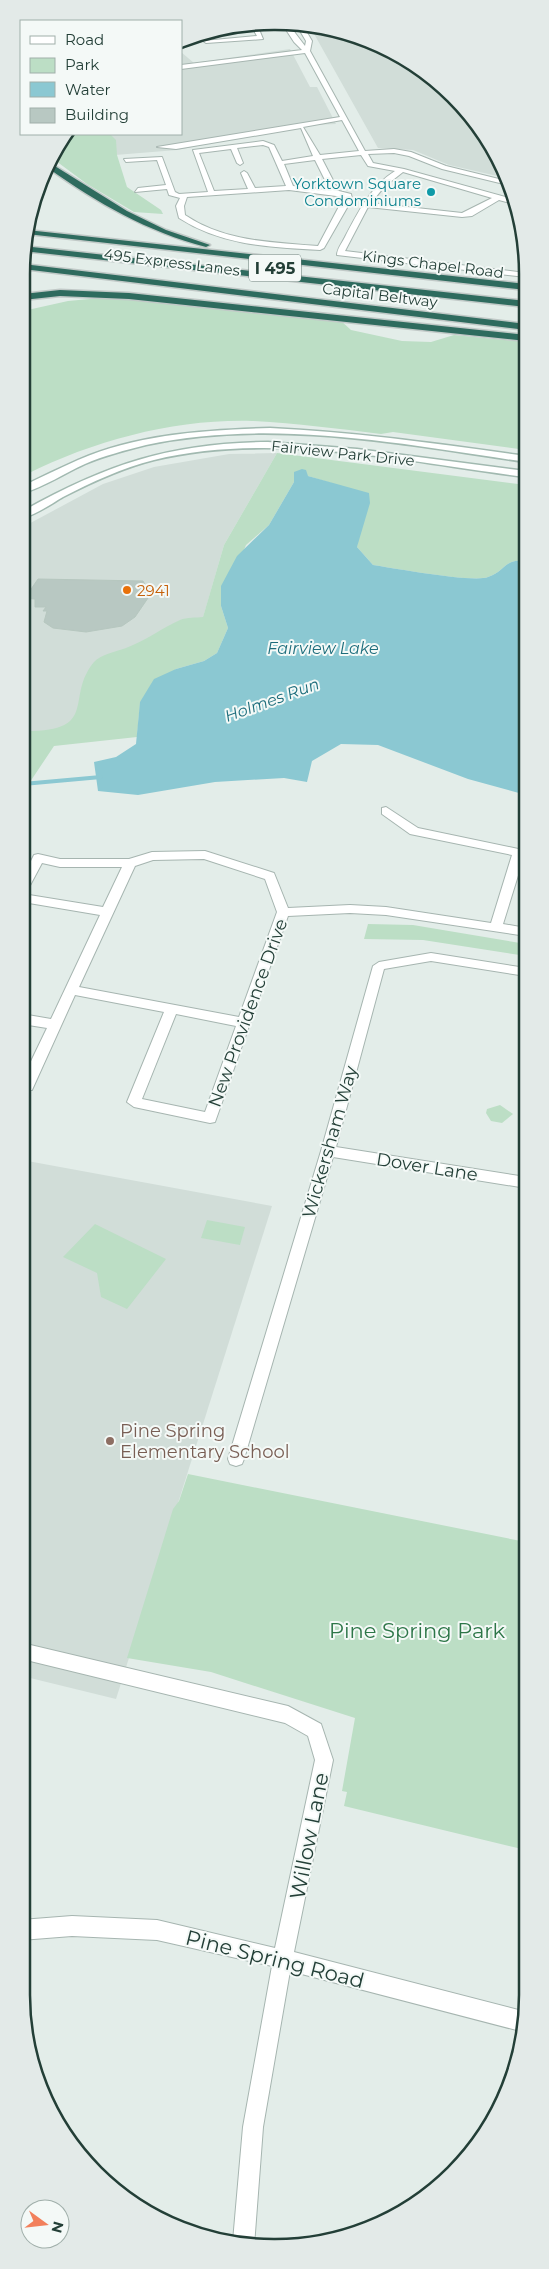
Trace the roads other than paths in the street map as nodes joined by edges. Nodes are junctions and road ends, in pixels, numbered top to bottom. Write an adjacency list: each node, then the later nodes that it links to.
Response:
1 (258, 31): 5 (street)
2 (290, 31): 8 (street)
3 (304, 32): 8 (street)
4 (206, 40): 6 (street)
5 (232, 40): 6 (street); 9 (street)
6 (209, 47): 10 (street)
7 (279, 54): 8 (street); 9 (street)
8 (308, 54): 12 (street)
9 (242, 58): 10 (street)
10 (216, 61): 11 (street)
11 (182, 67)
12 (343, 118): 15 (street); 16 (street)
13 (303, 129): 17 (street)
14 (233, 146): 19 (street); 20 (street); 30 (street)
15 (160, 147)
16 (363, 153): 17 (street); 22 (street); 24 (street)
17 (318, 157): 20 (street); 29 (street)
18 (126, 160): 25 (street)
19 (240, 162)
20 (280, 163): 26 (street)
21 (54, 168): 39 (highway)
22 (402, 170): 32 (street); 34 (street)
23 (244, 173): 28 (street)
24 (500, 181)
25 (170, 187): 27 (street); 31 (street)
26 (289, 188): 28 (street); 29 (street)
27 (138, 190)
28 (252, 190): 30 (street)
29 (331, 192): 31 (street)
30 (212, 194): 31 (street)
31 (184, 196)
32 (497, 198): 33 (street); 34 (street)
33 (507, 200)
34 (367, 206): 41 (street, Kings Chapel Road)
35 (34, 233): 39 (highway)
36 (32, 242): 44 (highway, Capital Beltway / I 495)
37 (32, 249): 46 (highway, 495 Express Lanes / I 495)
38 (31, 259): 48 (highway, 495 Express Lanes / I 495)
39 (308, 264): 43 (highway)
40 (30, 267): 47 (highway, Capital Beltway / I 495)
41 (519, 273)
42 (60, 280): 47 (highway)
43 (519, 286)
44 (519, 295)
45 (30, 296): 50 (highway)
46 (519, 303)
47 (387, 310): 49 (highway, Capital Beltway / I 495)
48 (519, 317)
49 (519, 326)
50 (519, 337)
51 (519, 459): 53 (main road, Fairview Park Drive)
52 (519, 473): 54 (main road, Fairview Park Drive)
53 (30, 486)
54 (30, 511)
55 (386, 811): 61 (street)
56 (130, 863): 57 (street); 59 (street); 60 (street)
57 (30, 874)
58 (30, 899): 59 (street)
59 (106, 912): 64 (street)
60 (283, 912): 61 (street, New Providence Drive); 67 (street, New Providence Drive)
61 (496, 927): 62 (street, New Providence Drive)
62 (519, 931)
63 (519, 971): 70 (street, Wickersham Way)
64 (72, 990): 65 (street); 68 (street)
65 (172, 1009): 67 (street); 67 (street, New Providence Drive)
66 (30, 1020): 68 (street)
67 (245, 1023)
68 (56, 1025): 69 (street)
69 (30, 1080)
70 (328, 1151): 71 (street, Dover Lane); 72 (street, Wickersham Way)
71 (519, 1182)
72 (236, 1459)
73 (30, 1653): 75 (street, Willow Lane)
74 (30, 1929): 75 (street, Pine Spring Road)
75 (283, 1961): 76 (street, Pine Spring Road); 77 (street, Willow Lane)
76 (517, 2020)
77 (245, 2237)

